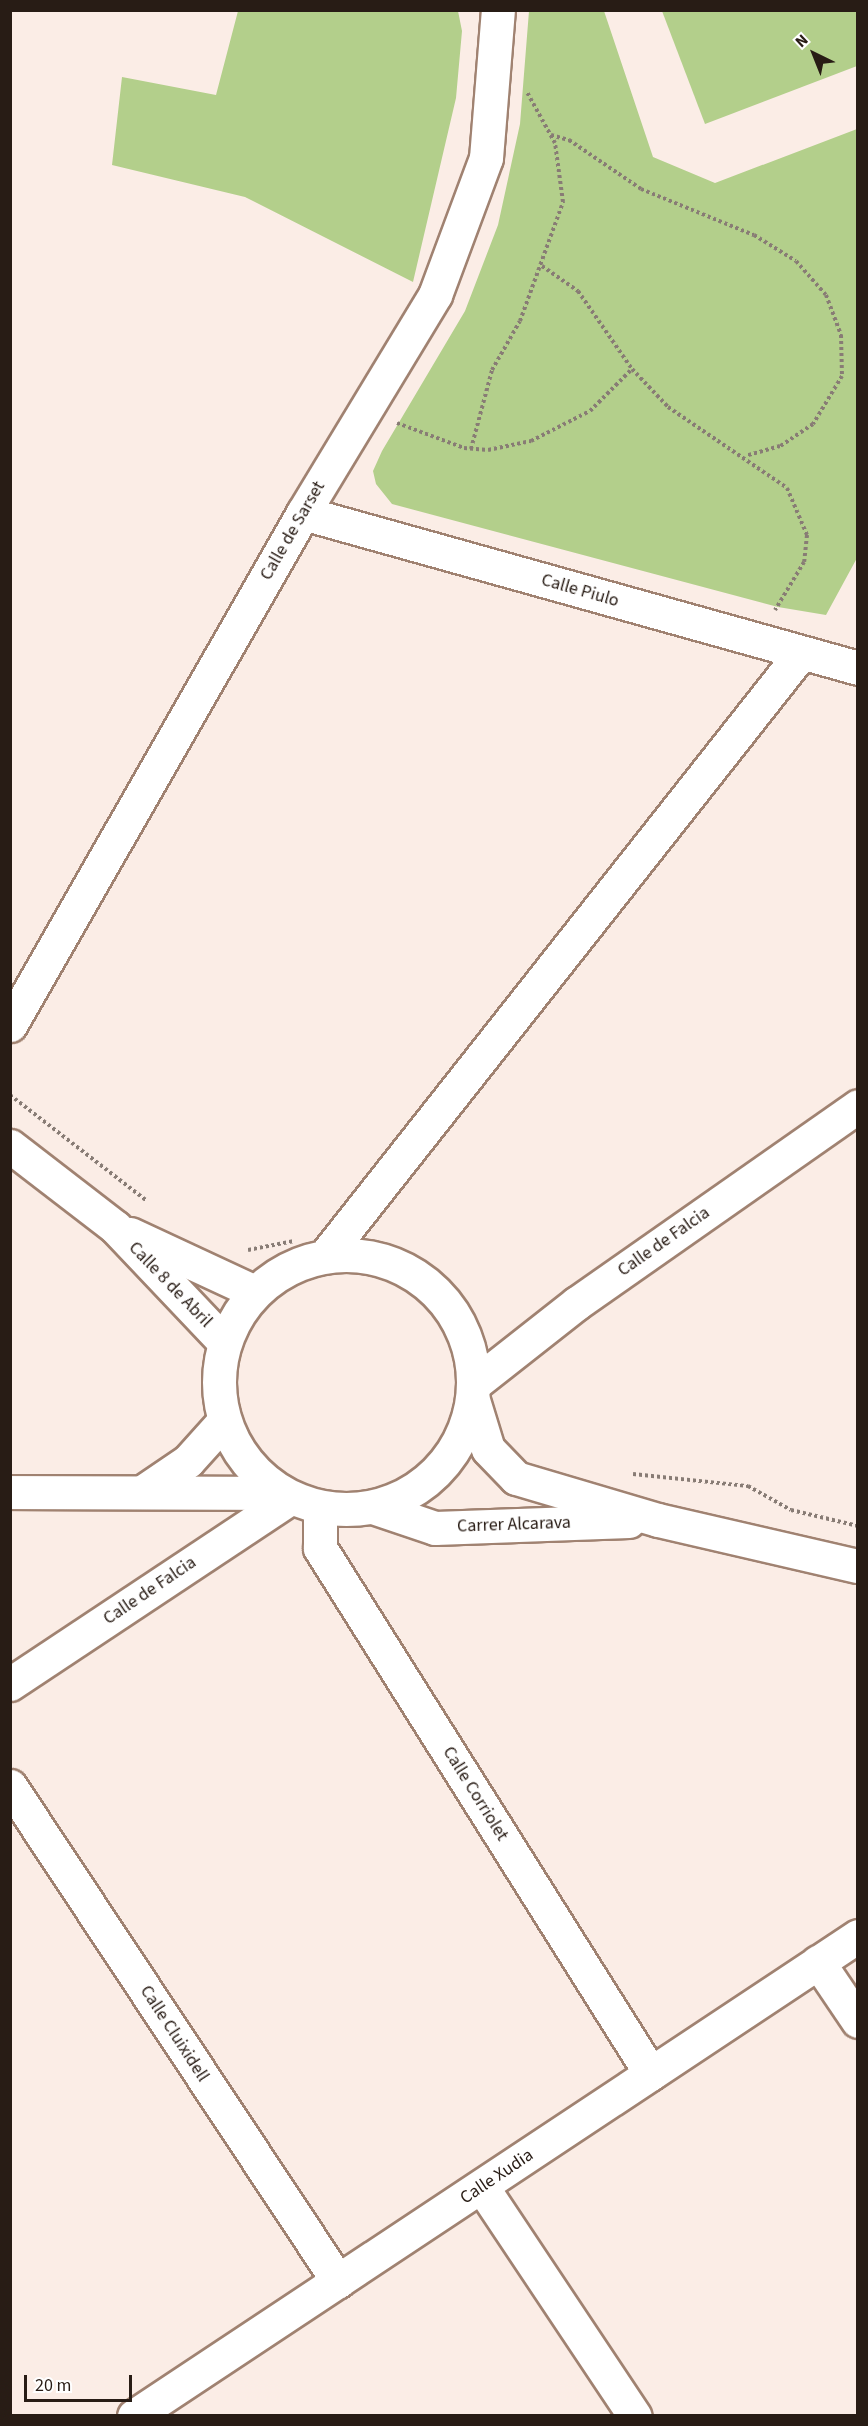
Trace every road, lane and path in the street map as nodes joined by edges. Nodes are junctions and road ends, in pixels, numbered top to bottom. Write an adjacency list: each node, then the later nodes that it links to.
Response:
1 (498, 10): 9 (street, Calle de Sarset)
2 (523, 85): 3 (path)
3 (551, 135): 4 (path); 8 (path)
4 (542, 266): 5 (path); 7 (path)
5 (632, 369): 7 (path); 8 (path)
6 (399, 424): 7 (path)
7 (471, 449)
8 (745, 456): 10 (path)
9 (303, 513): 11 (street, Calle Piulo); 13 (street, Calle de Sarset)
10 (778, 607)
11 (801, 653): 12 (street, Calle Piulo); 19 (street)
12 (858, 668)
13 (10, 1025)
14 (10, 1095): 17 (path)
15 (858, 1106): 24 (street, Calle de Falcia)
16 (10, 1146): 18 (street, Calle 8 de Abril)
17 (157, 1208)
18 (115, 1227): 22 (street, Calle 8 de Abril); 23 (street, Calle 8 de Abril)
19 (345, 1231): 20 (path); 21 (street)
20 (236, 1248)
21 (325, 1256): 22 (street); 24 (street, Carrer Alcarava)
22 (255, 1292): 23 (street)
23 (224, 1342): 25 (street)
24 (473, 1392): 30 (street); 32 (street, Carrer Alcarava)
25 (224, 1421): 27 (street); 29 (street)
26 (629, 1473): 33 (path)
27 (144, 1491): 28 (street); 29 (street)
28 (10, 1492)
29 (286, 1495): 31 (street); 35 (street, Calle de Falcia)
30 (373, 1507): 31 (street); 32 (street, Carrer Alcarava)
31 (320, 1508): 40 (street, Calle Corriolet)
32 (658, 1520): 34 (street, Carrer Alcarava)
33 (858, 1526)
34 (858, 1566)
35 (10, 1684)
36 (10, 1786): 42 (street, Calle Cluixidell)
37 (858, 1935): 38 (street, Calle Xudia)
38 (818, 1962): 39 (street); 40 (street, Calle Xudia)
39 (858, 2021)
40 (651, 2074): 41 (street, Calle Xudia)
41 (482, 2187): 42 (street, Calle Xudia); 44 (street)
42 (338, 2281): 43 (street, Calle Xudia)
43 (136, 2415)
44 (635, 2415)

